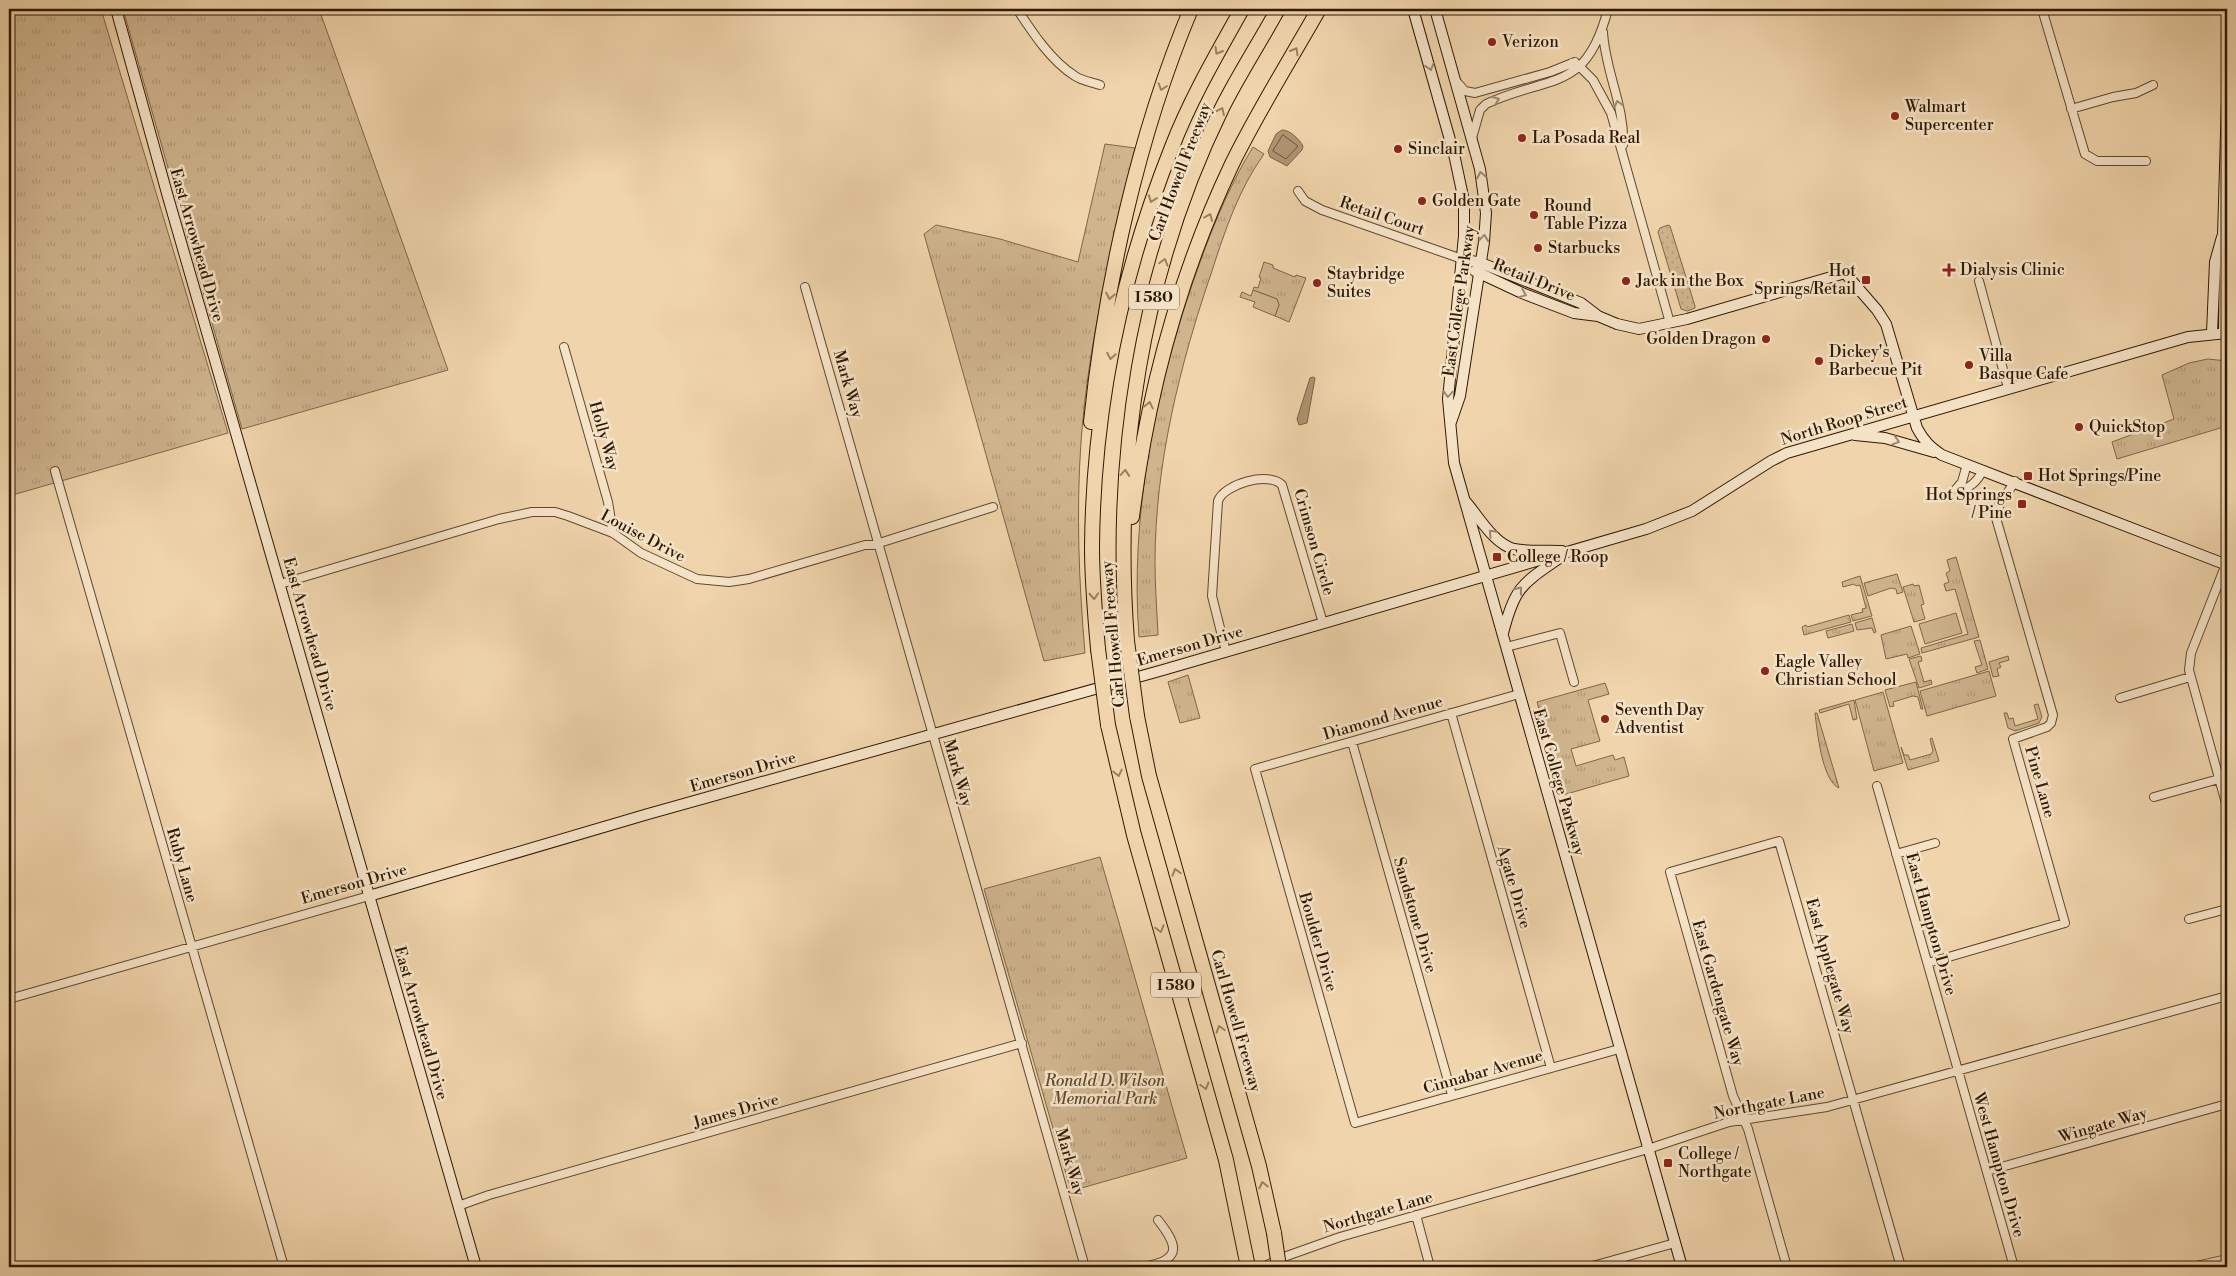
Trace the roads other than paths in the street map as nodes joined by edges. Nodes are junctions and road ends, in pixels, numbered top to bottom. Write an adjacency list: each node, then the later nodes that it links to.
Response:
1 (116, 9): 50 (street, East Arrowhead Drive)
2 (1016, 9): 14 (street)
3 (1191, 9): 46 (highway, one-way to 46)
4 (1242, 9): 46 (highway, Carl Howell Freeway / I 580, one-way to 46)
5 (1278, 9): 51 (highway, Carl Howell Freeway / I 580, one-way to 5)
6 (1319, 9): 51 (highway, one-way to 6)
7 (1413, 9): 23 (street, East College Parkway, one-way to 23)
8 (1435, 9): 13 (street, East College Parkway)
9 (1608, 9): 11 (street)
10 (2042, 9): 17 (street)
11 (1603, 29): 12 (street); 19 (street, one-way to 11)
12 (1576, 65): 13 (street); 18 (street, one-way to 12); 19 (street)
13 (1456, 81): 18 (street, East College Parkway)
14 (1100, 84)
15 (2153, 85): 17 (street)
16 (2227, 99): 22 (street)
17 (2071, 109): 20 (street)
18 (1472, 138): 24 (street, East College Parkway, one-way to 18)
19 (1622, 152): 29 (street)
20 (2146, 161)
21 (1298, 191): 23 (street, Retail Court)
22 (2223, 236): 30 (street); 31 (street)
23 (1462, 259): 24 (street, Retail Drive); 25 (street, Retail Drive); 35 (street, East College Parkway, one-way to 35)
24 (1480, 263): 25 (street, East College Parkway); 28 (street, Retail Drive)
25 (1479, 274): 28 (street, Retail Drive, one-way to 28); 35 (street, East College Parkway)
26 (1979, 281): 33 (street)
27 (805, 287): 45 (street, Mark Way)
28 (1598, 316): 29 (street, Retail Drive)
29 (1670, 323): 34 (street, Retail Drive)
30 (2212, 333): 31 (street, North Roop Street); 33 (street, North Roop Street)
31 (2226, 333)
32 (564, 347): 44 (street, Holly Way)
33 (2008, 388): 34 (street, North Roop Street)
34 (1914, 415): 36 (street, North Roop Street); 37 (street)
35 (1451, 422): 42 (street, East College Parkway)
36 (1848, 435): 37 (street, one-way to 37); 47 (street, North Roop Street)
37 (1942, 455): 38 (street)
38 (1967, 464): 39 (street); 39 (street)
39 (1983, 470): 41 (street)
40 (55, 471): 74 (street, Ruby Lane)
41 (2015, 481): 48 (street); 75 (street, Pine Lane)
42 (1463, 497): 47 (street, one-way to 42); 49 (street, East College Parkway)
43 (993, 507): 45 (street, Louise Drive)
44 (613, 533): 45 (street, Louise Drive); 50 (street, Louise Drive)
45 (879, 543): 61 (street, Mark Way)
46 (1092, 548): 99 (highway, Carl Howell Freeway / I 580, one-way to 99, bridge)
47 (1570, 551): 49 (street, North Roop Street); 53 (street, one-way to 47)
48 (2226, 565): 56 (street)
49 (1485, 576): 52 (street, Emerson Drive); 53 (street, East College Parkway)
50 (280, 584): 71 (street, East Arrowhead Drive)
51 (1125, 610): 101 (highway, Carl Howell Freeway / I 580, one-way to 51, bridge)
52 (1323, 623): 55 (street, Emerson Drive); 55 (street, Crimson Circle)
53 (1502, 635): 54 (street, East College Parkway)
54 (1506, 647): 57 (street); 58 (street, East College Parkway)
55 (1226, 652): 61 (street, Emerson Drive)
56 (2190, 677): 59 (street); 64 (street)
57 (1574, 682)
58 (1519, 694): 60 (street, Diamond Avenue); 79 (street, East College Parkway)
59 (2120, 698)
60 (1451, 713): 62 (street, Diamond Avenue); 80 (street, Agate Drive)
61 (932, 735): 71 (street, Emerson Drive); 78 (street, Mark Way)
62 (1352, 742): 63 (street, Diamond Avenue); 82 (street, Sandstone Drive)
63 (1254, 769): 86 (street, Boulder Drive)
64 (2219, 779): 66 (street); 67 (street)
65 (1878, 786): 69 (street, East Hampton Drive)
66 (2154, 797)
67 (2227, 807)
68 (1935, 843): 69 (street)
69 (1896, 854): 75 (street, East Hampton Drive)
70 (1670, 872): 83 (street, East Applegate Way); 85 (street, East Gardengate Way)
71 (369, 896): 74 (street, Emerson Drive); 89 (street, East Arrowhead Drive)
72 (2227, 908): 73 (street)
73 (2189, 919)
74 (191, 947): 77 (street, Emerson Drive); 95 (street, Ruby Lane)
75 (1928, 962): 81 (street, East Hampton Drive)
76 (2227, 996): 81 (street, Northgate Lane)
77 (9, 999)
78 (1022, 1043): 89 (street, James Drive); 97 (street, Mark Way)
79 (1619, 1049): 80 (street, Cinnabar Avenue); 87 (street, East College Parkway)
80 (1551, 1068): 82 (street, Cinnabar Avenue)
81 (1958, 1070): 83 (street, Northgate Lane); 88 (street, West Hampton Drive)
82 (1452, 1095): 86 (street, Cinnabar Avenue)
83 (1854, 1099): 85 (street, Northgate Lane); 106 (street, East Applegate Way)
84 (2227, 1104): 88 (street, Wingate Way)
85 (1743, 1120): 87 (street, Northgate Lane); 105 (street, East Gardengate Way)
86 (1355, 1123)
87 (1648, 1149): 90 (street, Northgate Lane); 92 (street, East College Parkway)
88 (1987, 1172): 107 (street, West Hampton Drive)
89 (458, 1206): 96 (street, East Arrowhead Drive)
90 (1416, 1215): 100 (street, Northgate Lane); 102 (street)
91 (1158, 1220): 98 (street)
92 (1675, 1243): 94 (street); 104 (street, East College Parkway)
93 (2227, 1259): 108 (street)
94 (1618, 1263): 103 (street)
95 (284, 1267)
96 (476, 1267)
97 (1085, 1267)
98 (1127, 1267)
99 (1248, 1267)
100 (1263, 1267)
101 (1279, 1267)
102 (1430, 1267)
103 (1589, 1267)
104 (1682, 1267)
105 (1787, 1267)
106 (1901, 1267)
107 (2014, 1267)
108 (2192, 1267)

